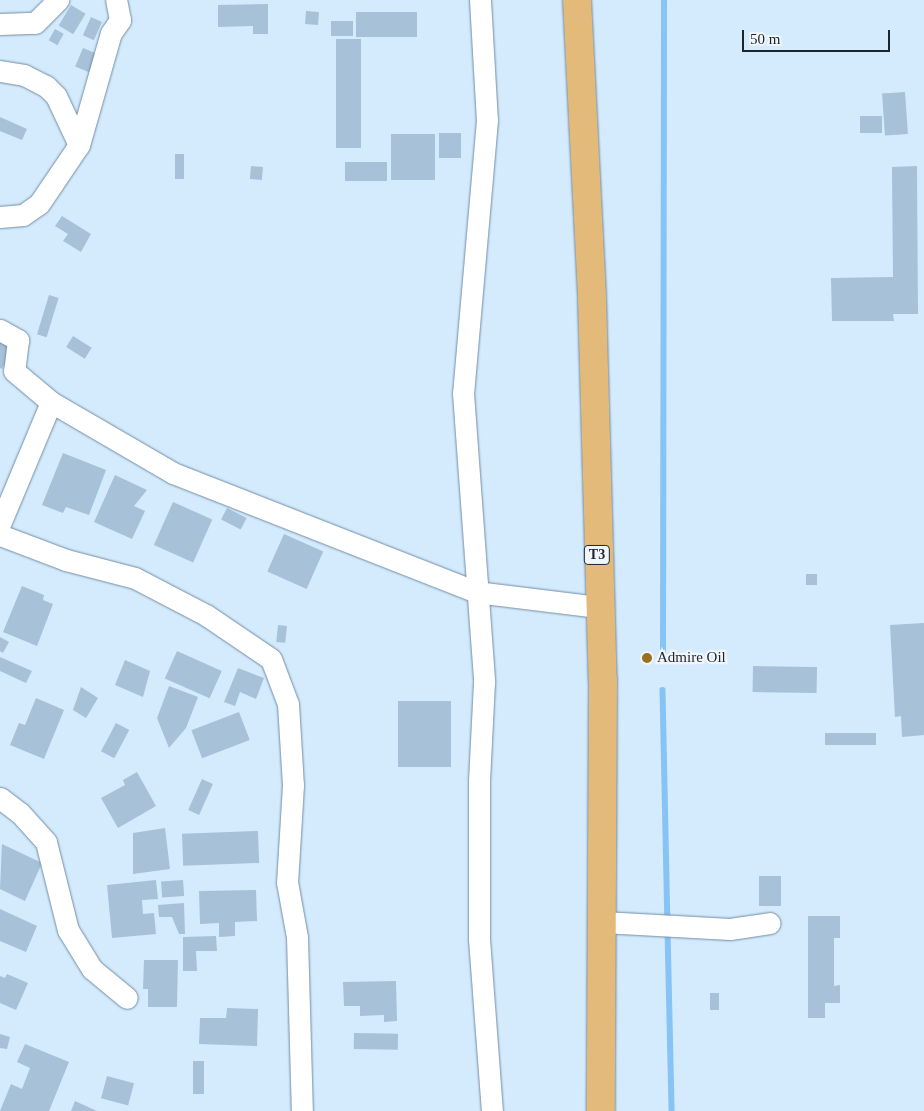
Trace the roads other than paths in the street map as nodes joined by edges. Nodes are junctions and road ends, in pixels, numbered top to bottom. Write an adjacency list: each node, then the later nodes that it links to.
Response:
1 (58, 0): 5 (street)
2 (116, 0): 7 (street)
3 (480, 0): 13 (street)
4 (577, 0): 14 (highway, T3)
5 (0, 24)
6 (0, 72): 7 (street)
7 (79, 145): 8 (street)
8 (0, 217)
9 (0, 330): 10 (street)
10 (52, 402): 11 (street); 13 (street)
11 (0, 524)
12 (0, 535): 19 (street)
13 (476, 592): 14 (street); 20 (street)
14 (598, 607): 16 (highway, T3)
15 (0, 798): 18 (street)
16 (602, 922): 17 (street); 21 (highway, T3)
17 (770, 923)
18 (127, 998)
19 (302, 1111)
20 (492, 1111)
21 (600, 1111)

